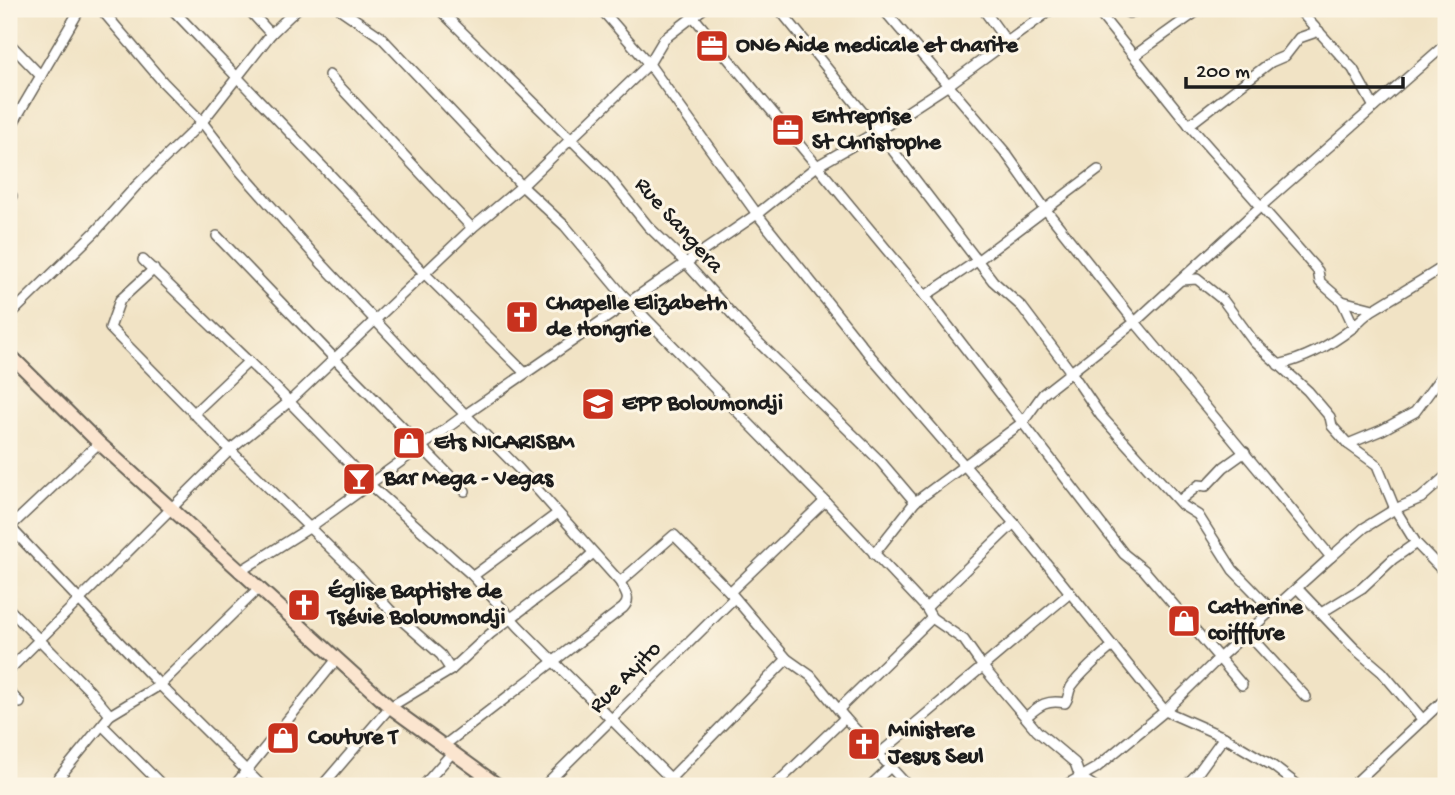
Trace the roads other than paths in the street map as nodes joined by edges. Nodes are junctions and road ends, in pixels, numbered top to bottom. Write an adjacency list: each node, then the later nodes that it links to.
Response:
1 (80, 9): 29 (street)
2 (101, 9): 33 (street)
3 (172, 9): 30 (street)
4 (248, 9): 22 (street)
5 (297, 9): 22 (street)
6 (340, 9): 40 (street)
7 (439, 9): 37 (street, Rue Sangera)
8 (601, 9): 27 (street)
9 (687, 9): 20 (street)
10 (703, 9): 20 (street)
11 (779, 9): 36 (street)
12 (883, 9): 31 (street)
13 (983, 9): 23 (street)
14 (1052, 9): 23 (street)
15 (1096, 9): 26 (street)
16 (1120, 9): 17 (street)
17 (1141, 9)
18 (1200, 9): 26 (street)
19 (1298, 9): 21 (street)
20 (694, 18): 27 (street); 38 (street)
21 (1319, 31): 32 (street); 34 (street)
22 (271, 34): 30 (street)
23 (1007, 42): 31 (street)
24 (9, 43): 29 (street)
25 (1446, 44): 32 (street)
26 (1134, 57): 34 (street)
27 (649, 64): 37 (street); 43 (street)
28 (329, 75): 44 (street)
29 (41, 76): 35 (street)
30 (238, 78): 33 (street); 51 (street)
31 (947, 86): 36 (street); 42 (street)
32 (1374, 107): 41 (street)
33 (202, 122): 57 (street); 58 (street)
34 (1188, 125): 41 (street)
35 (9, 130)
36 (878, 131): 38 (street); 47 (street)
37 (569, 140): 40 (street); 48 (street, Rue Sangera)
38 (817, 166): 43 (street); 53 (street)
39 (1098, 170): 42 (street)
40 (522, 186): 44 (street); 54 (street)
41 (1260, 207): 52 (street); 55 (street)
42 (1046, 210): 47 (street); 59 (street)
43 (757, 214): 48 (street); 77 (street)
44 (472, 228): 51 (street)
45 (217, 236): 62 (street)
46 (143, 260): 50 (street)
47 (976, 261): 53 (street); 66 (street)
48 (685, 262): 54 (street); 83 (street, Rue Sangera)
49 (1446, 265): 56 (street)
50 (154, 269): 63 (street); 69 (street)
51 (425, 274): 58 (street); 67 (street)
52 (1181, 280): 59 (street); 64 (street)
53 (925, 296): 71 (street)
54 (629, 301): 67 (street); 81 (street)
55 (1342, 301): 56 (street); 60 (street)
56 (1373, 309): 60 (street)
57 (9, 316)
58 (376, 320): 62 (street); 70 (street)
59 (1135, 322): 66 (street); 76 (street)
60 (1354, 327): 64 (street)
61 (9, 354): 72 (street)
62 (335, 359): 68 (street); 74 (street)
63 (249, 361): 68 (street); 69 (street)
64 (1278, 365): 73 (street)
65 (1446, 370): 73 (street)
66 (1071, 372): 71 (street); 82 (street)
67 (525, 373): 70 (street)
68 (290, 401): 75 (street); 79 (street)
69 (193, 414): 75 (street)
70 (465, 415): 74 (street); 86 (street)
71 (1023, 422): 77 (street); 112 (street)
72 (99, 443): 84 (street); 88 (street)
73 (1348, 444): 85 (street)
74 (421, 447): 79 (street); 80 (street)
75 (230, 450): 84 (street); 89 (street)
76 (1245, 452): 82 (street); 93 (street)
77 (966, 466): 83 (street); 87 (street)
78 (1446, 476): 85 (street)
79 (370, 485): 89 (street); 96 (street)
80 (465, 491)
81 (825, 501): 92 (street); 101 (street, Rue Ayito)
82 (1179, 501): 105 (street)
83 (915, 502): 92 (street)
84 (171, 508): 94 (street); 102 (street)
85 (1395, 509): 90 (street); 93 (street)
86 (558, 513): 91 (street); 96 (street)
87 (1014, 523): 100 (street); 103 (street)
88 (9, 527): 102 (street)
89 (309, 528): 94 (street); 118 (street)
90 (1416, 543): 95 (street); 106 (street)
91 (593, 553): 97 (street); 108 (street)
92 (874, 554): 103 (street)
93 (1331, 557): 98 (street)
94 (239, 572): 99 (street)
95 (1446, 575)
96 (473, 576): 108 (street)
97 (620, 582): 101 (street); 115 (street)
98 (1297, 588): 105 (street); 106 (street)
99 (258, 589): 113 (street); 119 (street)
100 (1070, 593): 111 (street); 116 (street)
101 (732, 595): 114 (street); 132 (street, Rue Ayito)
102 (80, 601): 110 (street); 119 (street)
103 (926, 608): 107 (street)
104 (9, 609): 110 (street)
105 (1272, 610): 109 (street)
106 (1321, 613): 131 (street)
107 (932, 618): 116 (street); 126 (street)
108 (511, 619): 115 (street); 118 (street)
109 (1247, 633): 112 (street); 122 (street)
110 (38, 640): 117 (street); 128 (street)
111 (1113, 646): 127 (street); 129 (street)
112 (1219, 658): 120 (street); 127 (street)
113 (337, 659): 125 (street); 138 (street)
114 (787, 659): 126 (street); 141 (street)
115 (554, 663): 132 (street); 135 (street)
116 (983, 667): 129 (street); 136 (street)
117 (9, 670)
118 (451, 670): 125 (street)
119 (160, 685): 128 (street); 138 (street)
120 (1242, 685)
121 (9, 692): 124 (street)
122 (1306, 696)
123 (1445, 702): 131 (street)
124 (20, 703)
125 (390, 707): 135 (street); 147 (street)
126 (839, 709): 130 (street)
127 (1165, 711): 134 (street); 139 (street)
128 (110, 715): 133 (street)
129 (1026, 717): 139 (street)
130 (845, 718): 136 (street); 153 (street)
131 (1423, 720): 160 (street)
132 (610, 721): 141 (street); 150 (street, Rue Ayito)
133 (103, 726): 140 (street); 144 (street)
134 (1224, 737): 158 (street); 159 (street)
135 (447, 750): 148 (street); 149 (street)
136 (879, 754): 137 (street)
137 (890, 767): 154 (street); 155 (street)
138 (247, 772): 145 (street); 146 (street)
139 (1080, 777): 156 (street); 157 (street)
140 (60, 778): 142 (street); 143 (street)
141 (670, 778): 151 (street); 152 (street)
142 (52, 786)
143 (70, 786)
144 (163, 786)
145 (234, 786)
146 (262, 786)
147 (322, 786)
148 (423, 786)
149 (499, 786)
150 (544, 786)
151 (663, 786)
152 (678, 786)
153 (774, 786)
154 (870, 786)
155 (908, 786)
156 (1064, 786)
157 (1094, 786)
158 (1185, 786)
159 (1299, 786)
160 (1352, 786)

